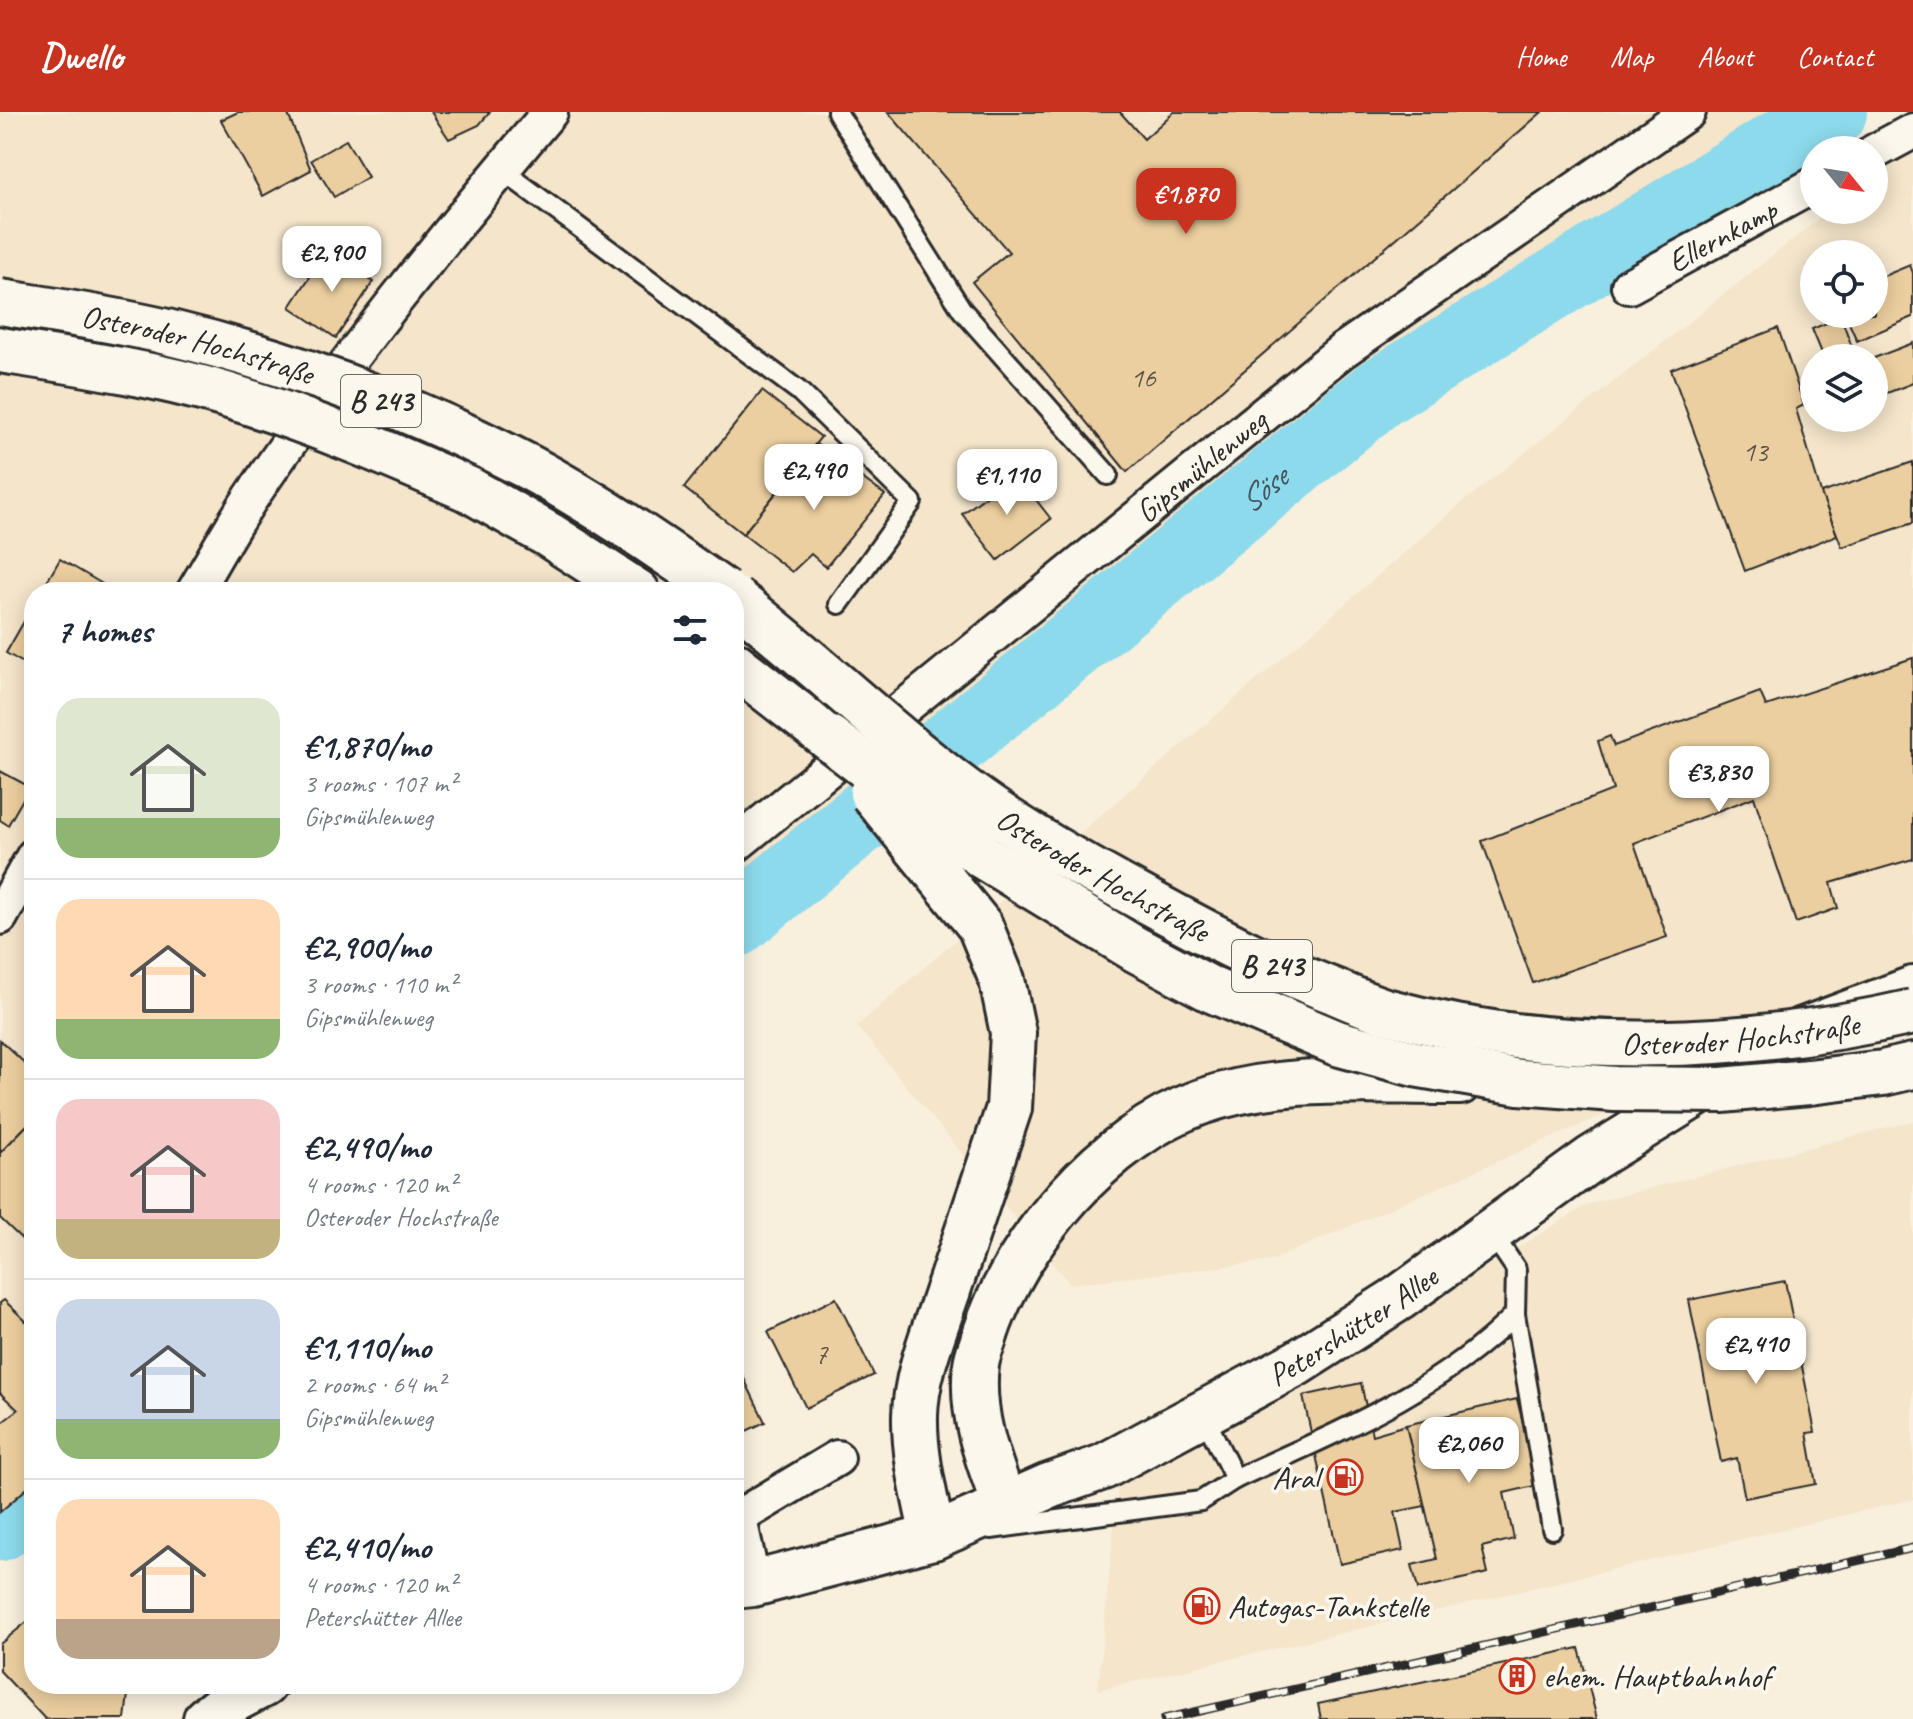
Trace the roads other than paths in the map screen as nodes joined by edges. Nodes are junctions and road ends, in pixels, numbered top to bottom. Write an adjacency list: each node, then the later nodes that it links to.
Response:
1 (550, 112): 6 (street)
2 (837, 112): 11 (lane)
3 (1688, 112): 19 (street, Gipsmühlenweg)
4 (1913, 131): 5 (street)
5 (1888, 144)
6 (502, 170): 12 (street); 15 (lane)
7 (1800, 193): 8 (street, Ellernkamp)
8 (1629, 286)
9 (0, 302): 14 (main road, Osteroder Hochstraße / B 243, bridge)
10 (0, 350): 13 (main road, Osteroder Hochstraße / B 243, bridge)
11 (1108, 475)
12 (200, 582)
13 (622, 582)
14 (710, 582)
15 (839, 604)
16 (744, 607): 23 (main road, Osteroder Hochstraße / B 243, bridge)
17 (744, 672): 18 (main road, Osteroder Hochstraße / B 243)
18 (829, 738): 25 (main road, Osteroder Hochstraße / B 243, bridge); 34 (main road, bridge)
19 (744, 838)
20 (24, 874): 21 (street)
21 (0, 917)
22 (1913, 989): 26 (main road, Petershütter Allee)
23 (1913, 1012)
24 (1913, 1066): 25 (main road, Osteroder Hochstraße / B 243, bridge)
25 (1519, 1082): 31 (main road, bridge)
26 (1491, 1232): 27 (lane); 28 (main road, Petershütter Allee)
27 (1515, 1314): 30 (lane); 33 (lane)
28 (1203, 1414): 30 (lane); 31 (main road, Petershütter Allee)
29 (837, 1458): 32 (street, Petershütter Allee)
30 (1235, 1479): 34 (lane)
31 (1005, 1506): 34 (main road, Petershütter Allee)
32 (744, 1515)
33 (1552, 1529)
34 (933, 1537): 35 (main road, Petershütter Allee)
35 (744, 1585)
36 (245, 1694): 37 (main road)
37 (206, 1719)

